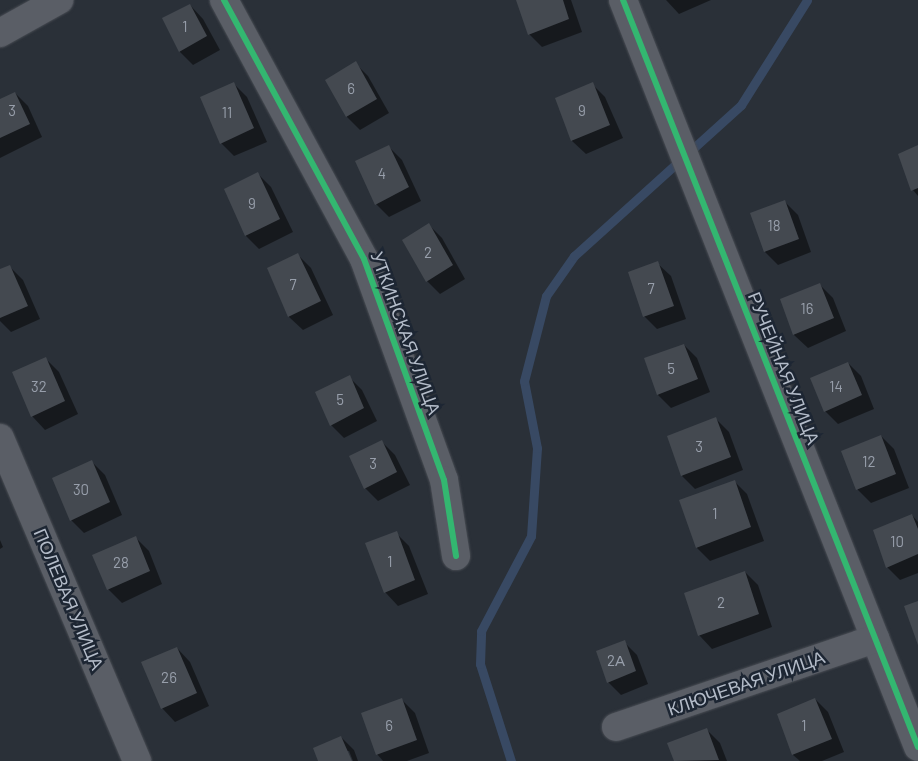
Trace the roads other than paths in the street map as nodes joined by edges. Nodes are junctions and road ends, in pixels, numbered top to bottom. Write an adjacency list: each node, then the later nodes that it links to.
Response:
1 (59, 0): 4 (street)
2 (224, 0): 6 (street, УТКИНСКАЯ УЛИЦА)
3 (623, 0): 7 (street, РУЧЕЙНАЯ УЛИЦА)
4 (0, 33)
5 (0, 438): 10 (street, ПОЛЕВАЯ УЛИЦА)
6 (456, 556)
7 (875, 639): 8 (street, КЛЮЧЕВАЯ УЛИЦА); 9 (street, РУЧЕЙНАЯ УЛИЦА)
8 (616, 727)
9 (918, 747)
10 (138, 761)

